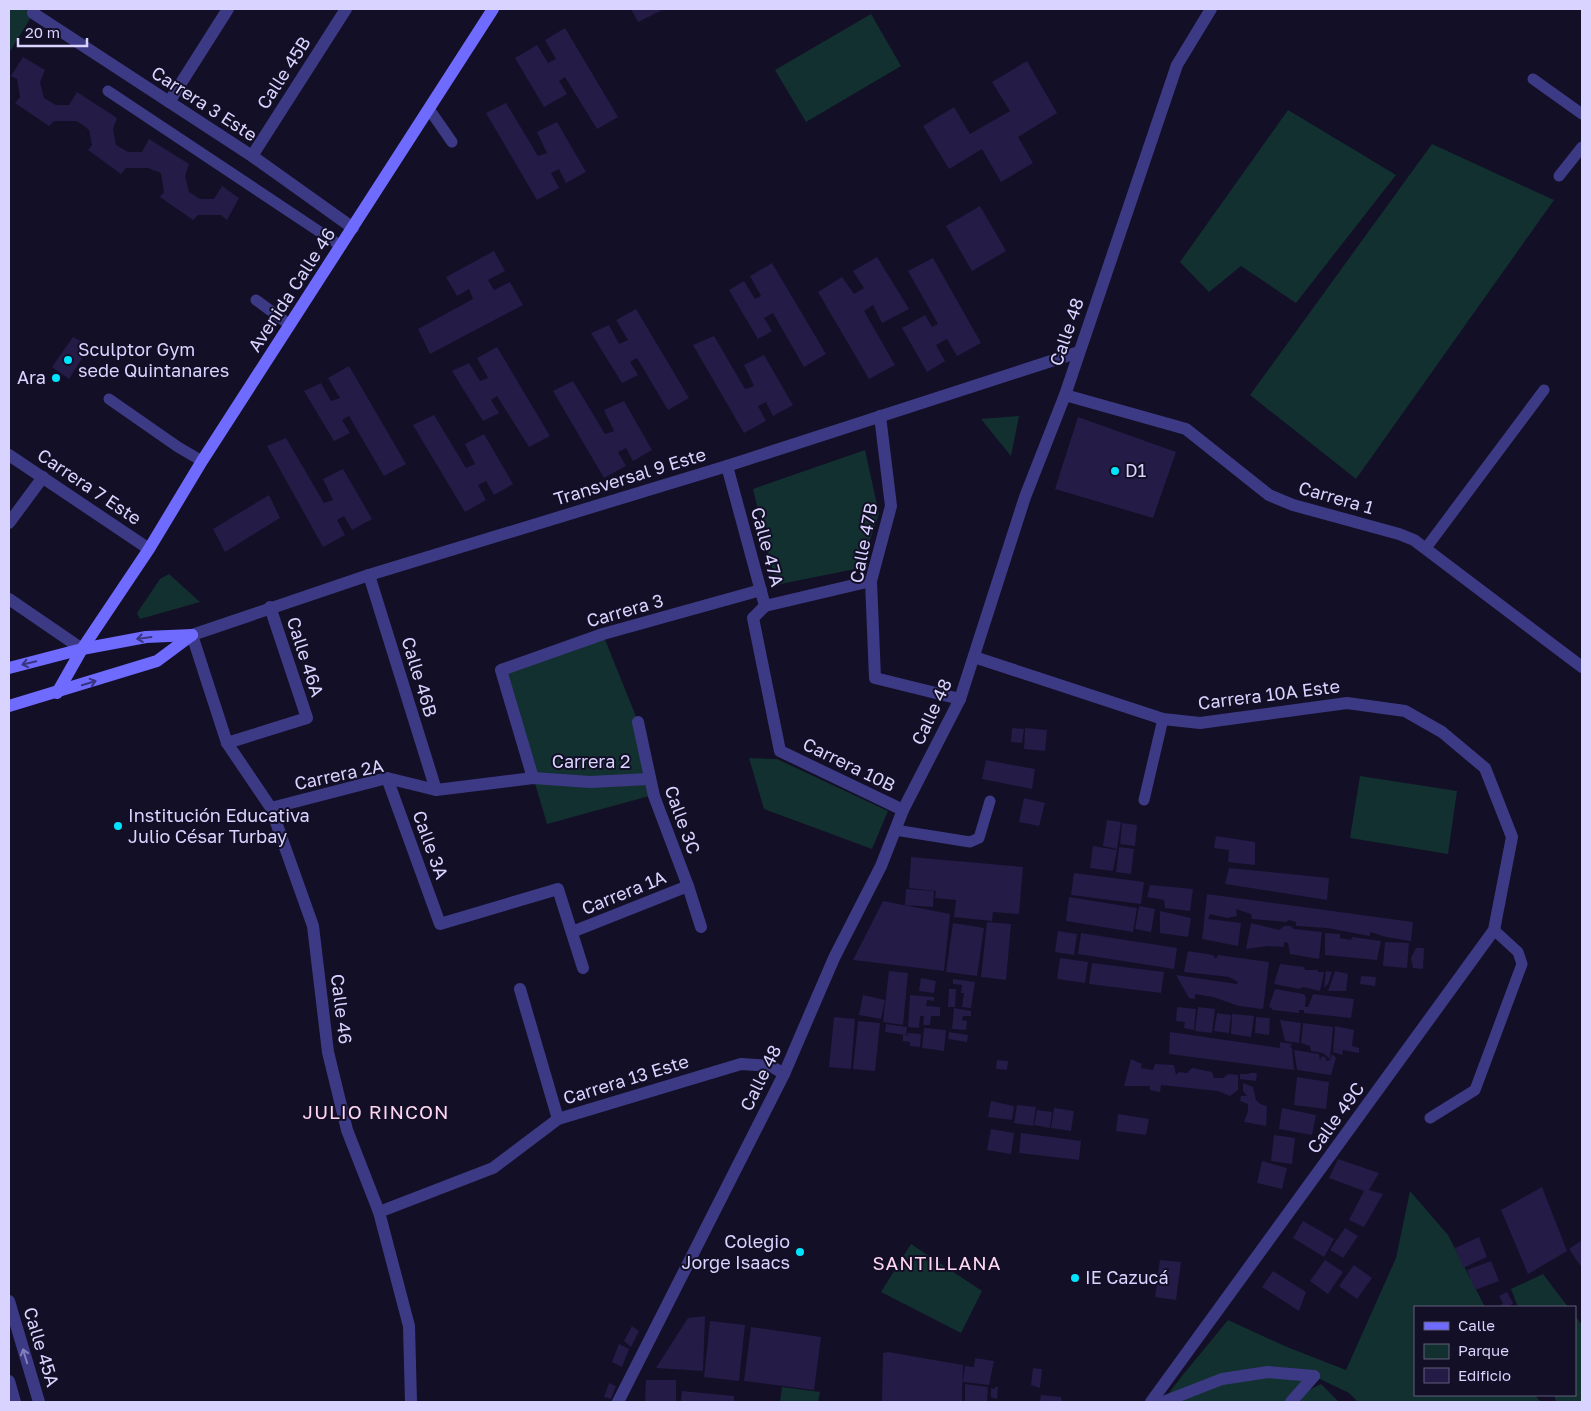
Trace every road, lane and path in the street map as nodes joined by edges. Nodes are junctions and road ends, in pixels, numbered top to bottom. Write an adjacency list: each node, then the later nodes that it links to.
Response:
1 (228, 9): 8 (street)
2 (346, 9): 13 (street, Calle 45B)
3 (493, 9): 9 (main road, Avenida Calle 46)
4 (1211, 9): 19 (street, Calle 48)
5 (33, 14): 8 (street, Carrera 3 Este)
6 (1534, 79): 10 (lane)
7 (108, 90): 16 (lane)
8 (169, 102): 13 (street, Carrera 3 Este)
9 (429, 109): 11 (lane); 15 (main road, Avenida Calle 46)
10 (1582, 114)
11 (452, 142)
12 (1582, 147): 14 (lane)
13 (252, 156): 15 (street, Carrera 3 Este)
14 (1559, 176)
15 (353, 228): 16 (main road, Avenida Calle 46)
16 (341, 246): 18 (main road, Avenida Calle 46)
17 (256, 300): 18 (lane)
18 (290, 325): 25 (main road, Avenida Calle 46)
19 (1079, 352): 21 (street, Calle 48); 23 (street, Transversal 9 Este)
20 (1544, 390): 29 (lane)
21 (1065, 395): 29 (street, Carrera 1); 39 (street, Calle 48)
22 (109, 399): 25 (lane)
23 (880, 416): 26 (street, Transversal 9 Este); 32 (street, Calle 47B)
24 (9, 455): 27 (street, Carrera 7 Este)
25 (202, 460): 30 (main road, Avenida Calle 46)
26 (727, 466): 31 (street, Transversal 9 Este); 33 (street, Calle 47A)
27 (43, 477): 28 (street); 30 (street, Carrera 7 Este)
28 (9, 523)
29 (1426, 548): 41 (street, Carrera 1)
30 (149, 549): 38 (main road, Avenida Calle 46)
31 (369, 575): 36 (street, Transversal 9 Este); 52 (street, Calle 46B)
32 (871, 581): 35 (street); 43 (street, Calle 47B)
33 (761, 590): 35 (street, Calle 47A); 50 (street, Carrera 3)
34 (9, 600): 38 (street)
35 (765, 606): 48 (street, Calle 47A)
36 (270, 607): 37 (street, Transversal 9 Este); 47 (street, Calle 46A)
37 (192, 635): 38 (main road, one-way to 38); 42 (main road, one-way to 37); 47 (street, Calle 46)
38 (82, 649): 40 (main road, one-way to 40); 42 (main road, Avenida Calle 46)
39 (974, 657): 43 (street, Calle 48); 45 (street, Carrera 10A Este)
40 (9, 668)
41 (1582, 668)
42 (57, 693): 44 (main road)
43 (960, 699): 56 (street, Calle 48)
44 (9, 706)
45 (1163, 720): 53 (lane); 58 (street, Carrera 10A Este)
46 (638, 722): 51 (street, Calle 3C)
47 (227, 743): 55 (street, Calle 46)
48 (780, 751): 56 (street, Carrera 10B)
49 (387, 778): 52 (street, Carrera 2A); 55 (street, Carrera 2A); 60 (street, Calle 3A)
50 (533, 778): 51 (street, Carrera 2); 52 (street, Carrera 2A)
51 (649, 779): 59 (street, Calle 3C)
52 (436, 790)
53 (1144, 800)
54 (990, 801): 57 (lane)
55 (271, 808): 69 (street, Calle 46)
56 (903, 810): 57 (street, Calle 48)
57 (895, 830): 66 (street, Calle 48)
58 (1512, 837): 62 (street, Calle 49C)
59 (688, 886): 61 (street, Calle 3C); 63 (street, Carrera 1A)
60 (440, 924): 63 (street, Carrera 1A)
61 (701, 927)
62 (1494, 930): 68 (lane); 76 (street, Calle 49C)
63 (572, 932): 64 (street)
64 (583, 968)
65 (520, 989): 67 (street)
66 (784, 1074): 67 (street, Carrera 13 Este); 75 (street, Calle 48)
67 (558, 1118): 69 (street, Carrera 13 Este)
68 (1430, 1118)
69 (378, 1212): 74 (street, Calle 46)
70 (9, 1301): 73 (street, Calle 45A, one-way to 70)
71 (9, 1381): 72 (street)
72 (15, 1402)
73 (39, 1402)
74 (412, 1402)
75 (618, 1402)
76 (1150, 1402)
77 (1162, 1402): 78 (street)
78 (1291, 1402)

